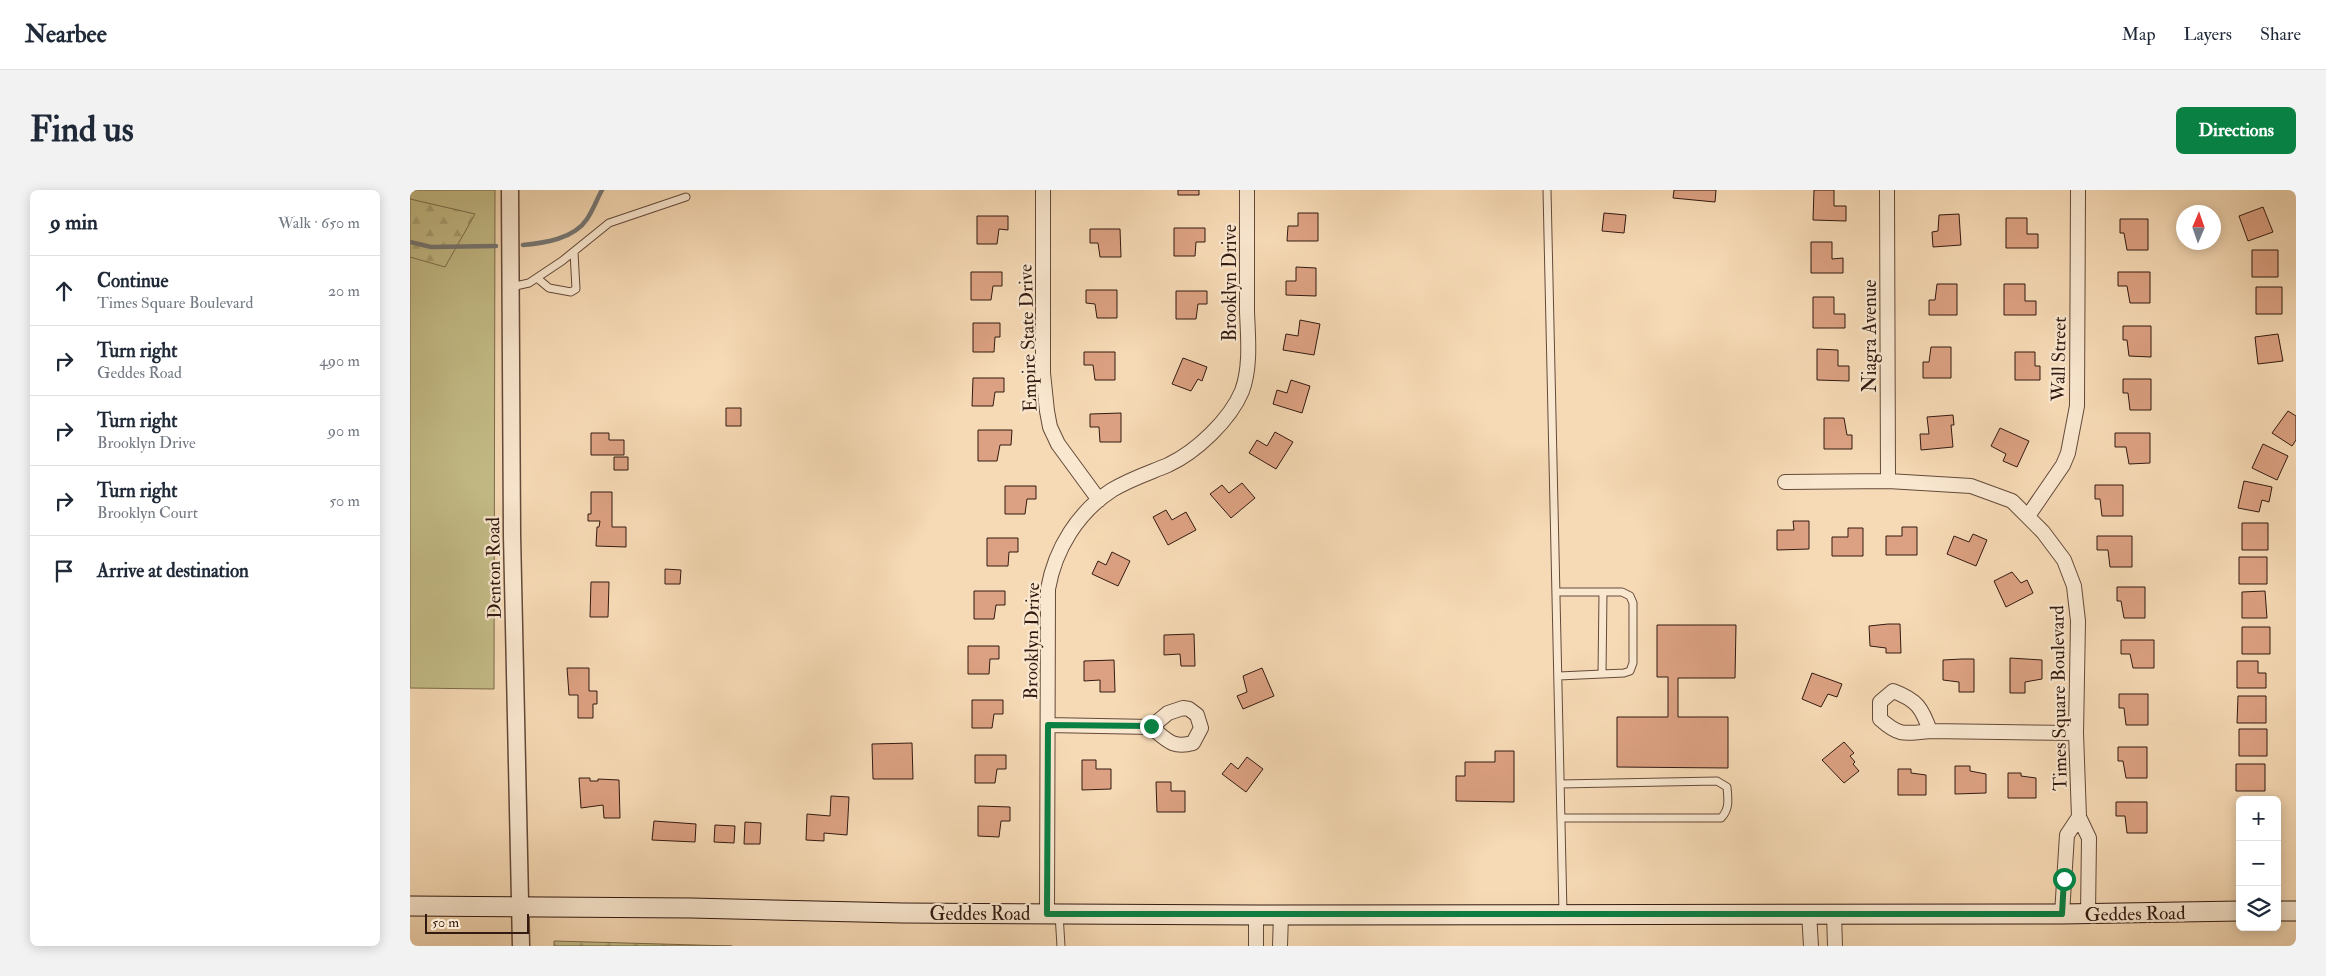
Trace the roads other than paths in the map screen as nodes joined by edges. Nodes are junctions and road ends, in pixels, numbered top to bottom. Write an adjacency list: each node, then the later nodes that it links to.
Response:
1 (510, 190): 10 (street, Denton Road)
2 (1043, 190): 13 (street, Empire State Drive)
3 (1247, 190): 13 (street, Brooklyn Drive)
4 (1547, 190): 15 (lane)
5 (1887, 190): 11 (street, Niagra Avenue)
6 (2078, 190): 14 (street, Wall Street)
7 (686, 197): 8 (lane)
8 (574, 252): 9 (lane); 9 (lane)
9 (537, 278): 10 (lane)
10 (511, 287): 27 (street, Denton Road)
11 (1888, 481): 12 (street, Times Square Boulevard); 14 (street, Times Square Boulevard)
12 (1785, 482)
13 (1099, 500): 19 (street, Brooklyn Drive)
14 (2028, 516): 22 (street, Times Square Boulevard)
15 (1557, 592): 16 (lane); 18 (lane)
16 (1603, 592): 17 (lane); 17 (lane)
17 (1602, 674): 18 (lane)
18 (1559, 676): 23 (lane)
19 (1048, 725): 20 (street); 34 (street, Brooklyn Drive)
20 (1151, 726)
21 (1930, 731): 22 (street)
22 (2076, 734): 24 (street, Times Square Boulevard)
23 (1560, 784): 25 (lane); 25 (lane)
24 (2079, 816): 33 (street, Times Square Boulevard); 36 (street, Times Square Boulevard)
25 (1561, 818): 31 (lane)
26 (410, 906): 27 (main road, Geddes Road)
27 (521, 906): 34 (main road, Geddes Road); 39 (street, Denton Road)
28 (2236, 911): 33 (main road, Geddes Road)
29 (2281, 911): 30 (main road)
30 (2296, 911)
31 (1563, 913): 32 (main road, Geddes Road); 38 (main road, Geddes Road)
32 (1809, 913): 35 (main road, Geddes Road); 43 (street)
33 (2088, 913): 36 (main road, Geddes Road)
34 (1053, 914): 37 (main road, Geddes Road); 40 (lane)
35 (1834, 914): 36 (main road, Geddes Road); 44 (street)
36 (2062, 914)
37 (1256, 915): 38 (main road, Geddes Road); 41 (street)
38 (1281, 915): 42 (street)
39 (521, 946)
40 (1061, 946)
41 (1256, 946)
42 (1280, 946)
43 (1812, 946)
44 (1835, 946)

